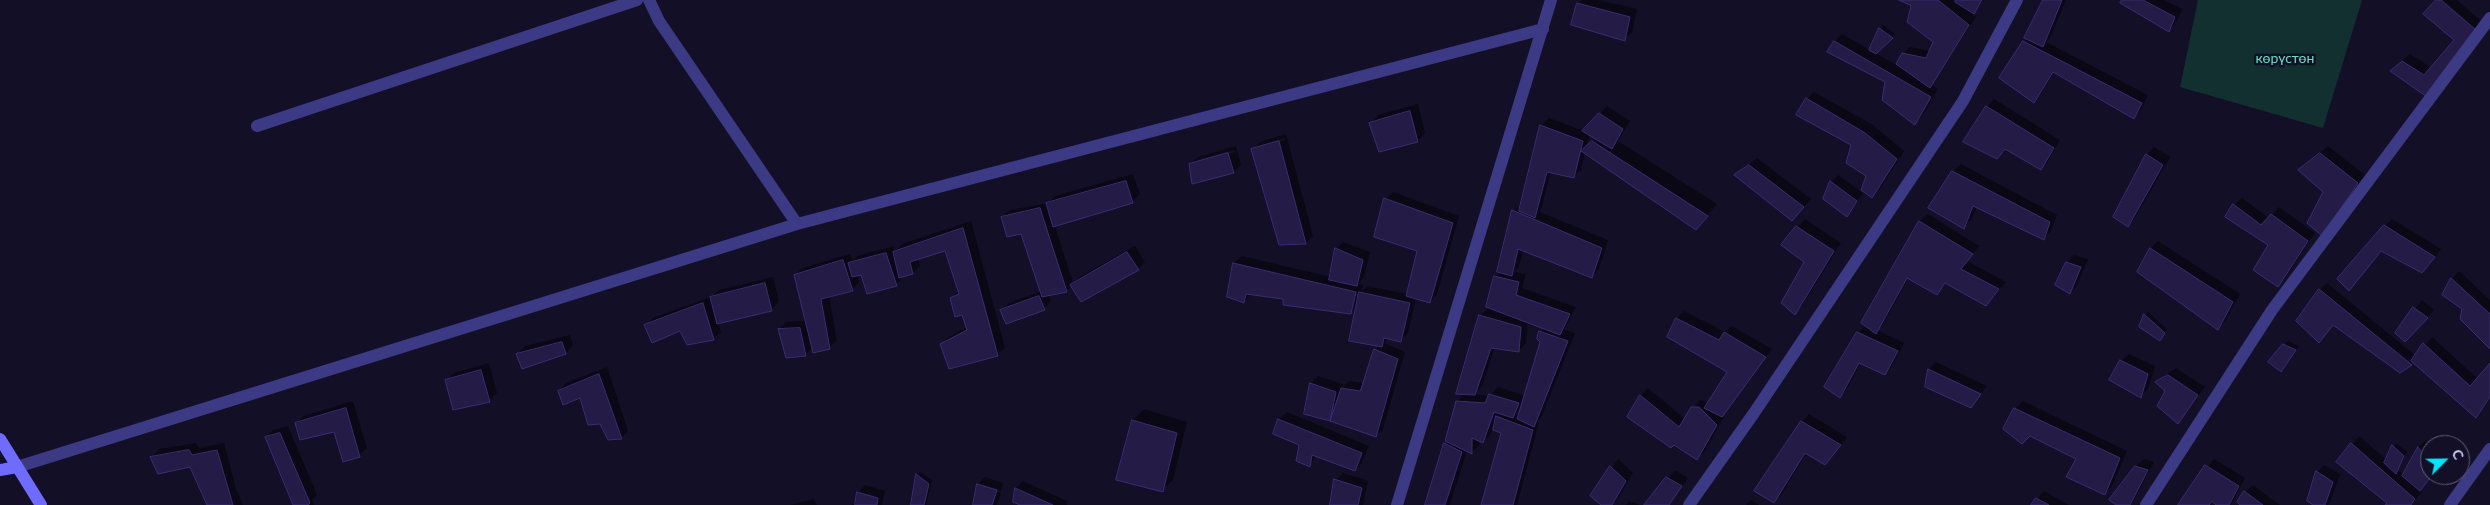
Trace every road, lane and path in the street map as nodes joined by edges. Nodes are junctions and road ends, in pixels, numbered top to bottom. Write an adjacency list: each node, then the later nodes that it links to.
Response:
1 (637, 0): 7 (street)
2 (648, 0): 8 (street)
3 (1551, 0): 6 (street)
4 (2017, 0): 15 (street)
5 (2490, 18): 16 (street)
6 (1543, 28): 8 (street); 14 (street)
7 (257, 126)
8 (797, 224): 11 (street)
9 (0, 439): 11 (street)
10 (2490, 449): 17 (street)
11 (17, 467): 12 (street); 13 (street)
12 (0, 470)
13 (41, 505)
14 (1397, 505)
15 (1689, 505)
16 (2146, 505)
17 (2450, 505)

